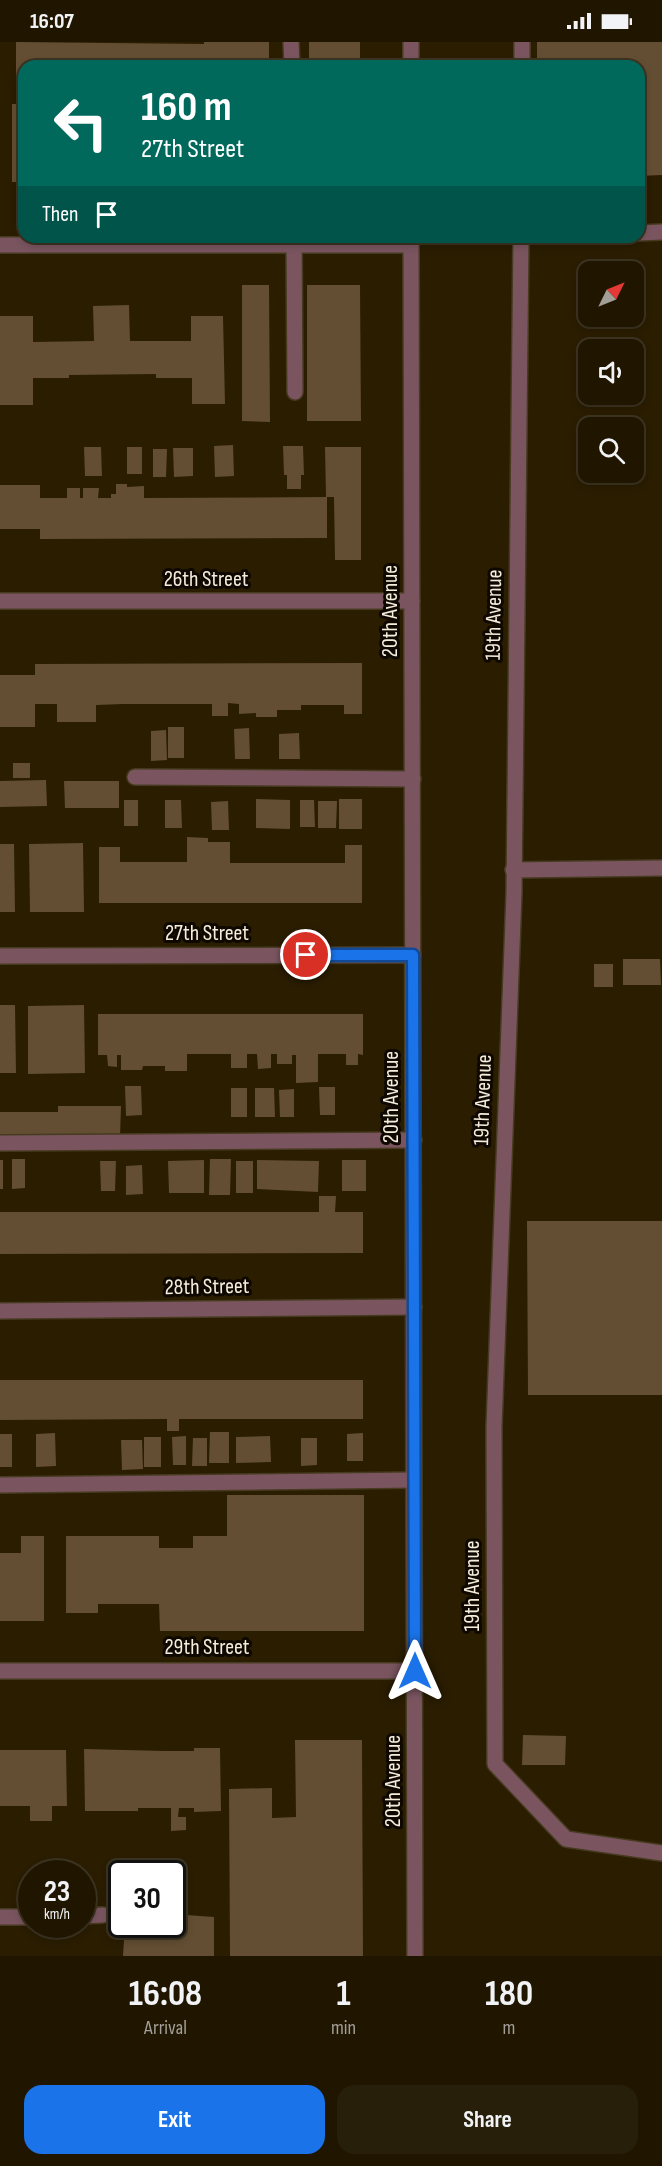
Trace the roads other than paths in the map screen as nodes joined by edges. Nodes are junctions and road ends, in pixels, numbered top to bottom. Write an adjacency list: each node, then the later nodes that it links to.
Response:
1 (291, 42): 4 (street)
2 (411, 42): 5 (street)
3 (522, 42): 6 (street)
4 (292, 60)
5 (411, 60)
6 (522, 60)
7 (662, 232): 8 (street)
8 (645, 233)
9 (147, 243): 13 (street)
10 (294, 243): 14 (street)
11 (411, 243): 16 (street, 20th Avenue)
12 (521, 243): 20 (street, 19th Avenue)
13 (0, 245)
14 (295, 392)
15 (0, 601): 16 (street, 26th Street)
16 (412, 601): 18 (street, 20th Avenue)
17 (135, 777): 18 (street)
18 (413, 779): 21 (street, 20th Avenue)
19 (662, 868): 20 (street)
20 (513, 870): 31 (street, 19th Avenue)
21 (413, 955): 22 (street, 27th Street); 23 (street, 20th Avenue)
22 (0, 956)
23 (414, 1140): 24 (street); 25 (street, 20th Avenue)
24 (0, 1143)
25 (414, 1307): 26 (street, 28th Street); 27 (street, 20th Avenue)
26 (0, 1311)
27 (414, 1480): 28 (street); 30 (street, 20th Avenue)
28 (0, 1485)
29 (0, 1671): 30 (street, 29th Street)
30 (415, 1671): 36 (street, 20th Avenue)
31 (662, 1853)
32 (96, 1915): 33 (street)
33 (103, 1915)
34 (0, 1917): 35 (street)
35 (18, 1917)
36 (416, 1956)

